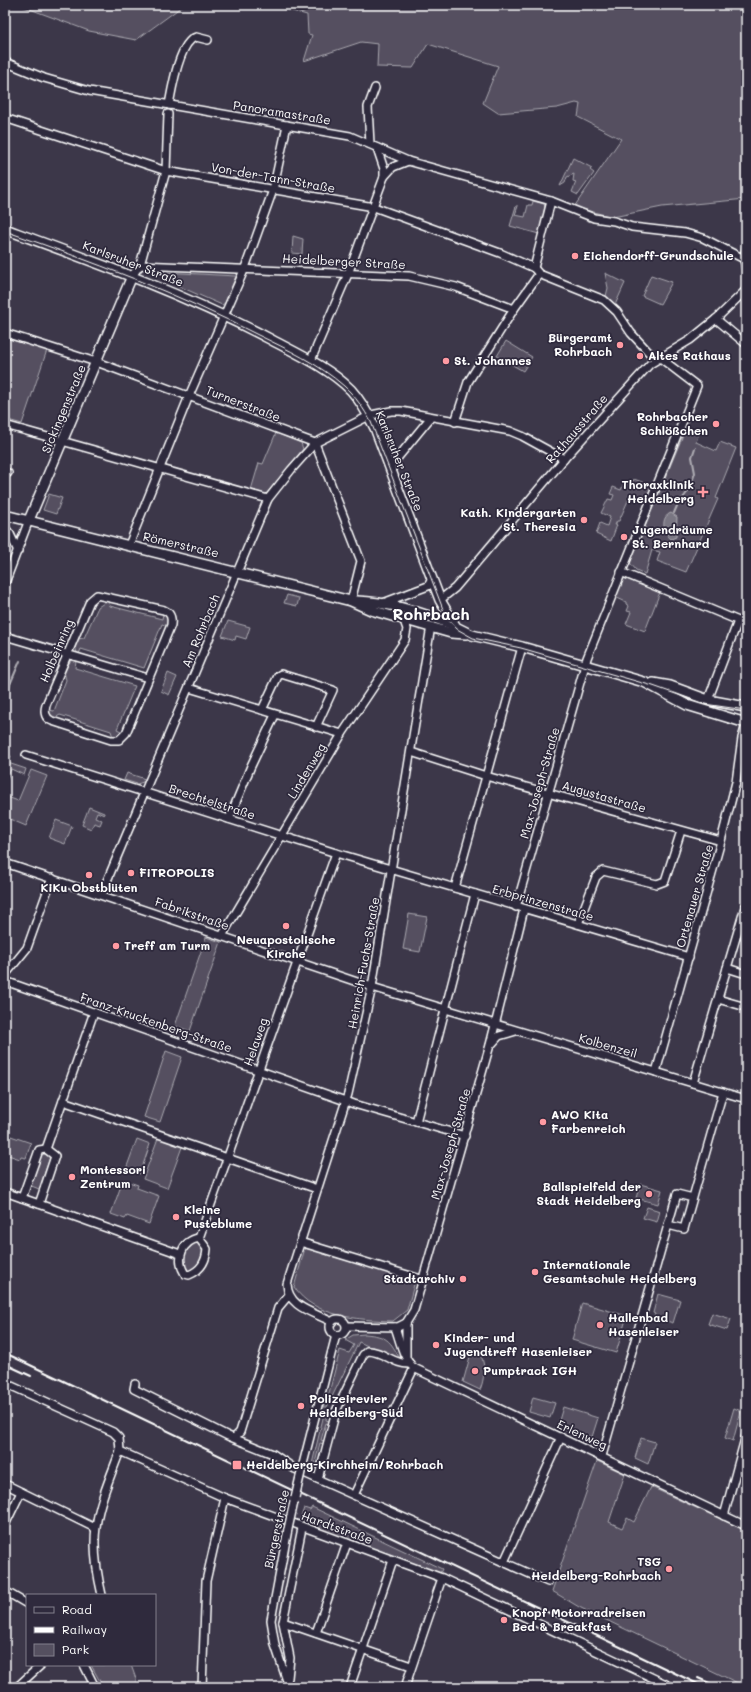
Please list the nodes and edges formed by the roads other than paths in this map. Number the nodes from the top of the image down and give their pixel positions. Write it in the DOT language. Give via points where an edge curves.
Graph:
graph roads {
  1 [pos="208,40"];
  2 [pos="5,62"];
  3 [pos="376,88"];
  4 [pos="169,105"];
  5 [pos="168,114"];
  6 [pos="5,118"];
  7 [pos="287,125"];
  8 [pos="370,144"];
  9 [pos="377,148"];
  10 [pos="408,162"];
  11 [pos="166,171"];
  12 [pos="384,177"];
  13 [pos="273,190"];
  14 [pos="551,201"];
  15 [pos="374,207"];
  16 [pos="5,229"];
  17 [pos="746,249"];
  18 [pos="744,259"];
  19 [pos="140,264"];
  20 [pos="245,268"];
  21 [pos="534,268"];
  22 [pos="746,270"];
  23 [pos="348,274"];
  24 [pos="540,274"];
  25 [pos="132,276"];
  26 [pos="746,290"];
  27 [pos="514,309"];
  28 [pos="225,316"];
  29 [pos="716,319"];
  30 [pos="5,332"];
  31 [pos="746,344"];
  32 [pos="657,358"];
  33 [pos="311,360"];
  34 [pos="97,362"];
  35 [pos="189,396"];
  36 [pos="369,416"];
  37 [pos="431,417"];
  38 [pos="455,422"];
  39 [pos="5,426"];
  40 [pos="63,442"];
  41 [pos="315,443"];
  42 [pos="564,459"];
  43 [pos="390,467"];
  44 [pos="160,469"];
  45 [pos="268,499"];
  46 [pos="5,515"];
  47 [pos="29,520"];
  48 [pos="5,528"];
  49 [pos="129,545"];
  50 [pos="18,551"];
  51 [pos="238,571"];
  52 [pos="621,572"];
  53 [pos="432,579"];
  54 [pos="5,583"];
  55 [pos="351,600"];
  56 [pos="440,600"];
  57 [pos="382,604"];
  58 [pos="403,618"];
  59 [pos="738,621"];
  60 [pos="746,624"];
  61 [pos="431,626"];
  62 [pos="456,627"];
  63 [pos="472,635"];
  64 [pos="5,636"];
  65 [pos="522,647"];
  66 [pos="68,654"];
  67 [pos="585,665"];
  68 [pos="148,678"];
  69 [pos="644,682"];
  70 [pos="189,688"];
  71 [pos="708,700"];
  72 [pos="746,707"];
  73 [pos="262,710"];
  74 [pos="275,715"];
  75 [pos="746,724"];
  76 [pos="316,727"];
  77 [pos="342,734"];
  78 [pos="411,752"];
  79 [pos="26,755"];
  80 [pos="486,776"];
  81 [pos="146,792"];
  82 [pos="548,793"];
  83 [pos="229,819"];
  84 [pos="681,831"];
  85 [pos="281,835"];
  86 [pos="721,841"];
  87 [pos="336,853"];
  88 [pos="5,863"];
  89 [pos="391,869"];
  90 [pos="52,878"];
  91 [pos="455,888"];
  92 [pos="475,894"];
  93 [pos="101,895"];
  94 [pos="516,906"];
  95 [pos="745,907"];
  96 [pos="524,909"];
  97 [pos="578,924"];
  98 [pos="222,936"];
  99 [pos="689,957"];
  100 [pos="296,961"];
  101 [pos="727,968"];
  102 [pos="746,974"];
  103 [pos="5,975"];
  104 [pos="5,981"];
  105 [pos="372,987"];
  106 [pos="718,999"];
  107 [pos="446,1008"];
  108 [pos="746,1008"];
  109 [pos="94,1012"];
  110 [pos="496,1024"];
  111 [pos="516,1031"];
  112 [pos="490,1045"];
  113 [pos="258,1070"];
  114 [pos="656,1072"];
  115 [pos="693,1083"];
  116 [pos="723,1092"];
  117 [pos="746,1099"];
  118 [pos="63,1101"];
  119 [pos="346,1101"];
  120 [pos="416,1122"];
  121 [pos="465,1136"];
  122 [pos="46,1149"];
  123 [pos="227,1158"];
  124 [pos="317,1189"];
  125 [pos="5,1192"];
  126 [pos="22,1198"];
  127 [pos="693,1198"];
  128 [pos="39,1204"];
  129 [pos="668,1225"];
  130 [pos="199,1238"];
  131 [pos="300,1242"];
  132 [pos="180,1254"];
  133 [pos="424,1280"];
  134 [pos="288,1296"];
  135 [pos="332,1322"];
  136 [pos="406,1323"];
  137 [pos="346,1326"];
  138 [pos="395,1328"];
  139 [pos="336,1335"];
  140 [pos="406,1356"];
  141 [pos="412,1366"];
  142 [pos="5,1383"];
  143 [pos="136,1384"];
  144 [pos="746,1436"];
  145 [pos="235,1438"];
  146 [pos="562,1438"];
  147 [pos="120,1451"];
  148 [pos="602,1456"];
  149 [pos="318,1479"];
  150 [pos="5,1484"];
  151 [pos="21,1492"];
  152 [pos="354,1495"];
  153 [pos="225,1498"];
  154 [pos="724,1516"];
  155 [pos="5,1525"];
  156 [pos="746,1526"];
  157 [pos="96,1528"];
  158 [pos="302,1528"];
  159 [pos="347,1543"];
  160 [pos="393,1560"];
  161 [pos="504,1562"];
  162 [pos="442,1578"];
  163 [pos="548,1582"];
  164 [pos="5,1591"];
  165 [pos="102,1594"];
  166 [pos="26,1603"];
  167 [pos="283,1622"];
  168 [pos="316,1633"];
  169 [pos="363,1650"];
  170 [pos="41,1666"];
  171 [pos="84,1666"];
  172 [pos="411,1666"];
  173 [pos="288,1684"];
  174 [pos="17,1687"];
  175 [pos="95,1687"];
  176 [pos="202,1687"];
  177 [pos="350,1687"];
  178 [pos="405,1687"];
  179 [pos="672,1687"];
  1 -- 4 [label="street" via="196,37 188,43 177,69"];
  2 -- 4 [label="street, Panoramastraße" via="44,78 89,91"];
  3 -- 8 [label="street" via="368,107"];
  4 -- 7 [label="street, Panoramastraße"];
  5 -- 11 [label="street"];
  6 -- 11 [label="street, Von-der-Tann-Straße"];
  7 -- 8 [label="street, Panoramastraße" via="350,136"];
  7 -- 13 [label="street"];
  8 -- 9 [label="street, Panoramastraße"];
  9 -- 10 [label="street, Panoramastraße"];
  9 -- 12 [label="street"];
  10 -- 12 [label="street" via="393,167"];
  10 -- 14 [label="street, Panoramastraße"];
  11 -- 13 [label="street, Von-der-Tann-Straße"];
  11 -- 19 [label="street"];
  12 -- 15 [label="street"];
  13 -- 15 [label="street, Von-der-Tann-Straße"];
  13 -- 20 [label="street"];
  14 -- 18 [label="street, Panoramastraße" via="594,218 703,238"];
  14 -- 21 [label="street"];
  15 -- 21 [label="street, Von-der-Tann-Straße"];
  15 -- 23 [label="street"];
  16 -- 25 [label="main road, Karlsruher Straße"];
  17 -- 18 [label="street"];
  18 -- 22 [label="street"];
  19 -- 20 [label="street, Heidelberger Straße"];
  19 -- 25 [label="street"];
  20 -- 23 [label="street, Heidelberger Straße"];
  20 -- 28 [label="street"];
  21 -- 24 [label="street"];
  23 -- 27 [label="street, Heidelberger Straße" via="409,276 424,279 456,286"];
  23 -- 33 [label="street"];
  24 -- 27 [label="street"];
  24 -- 32 [label="street" via="604,300 617,312 631,333"];
  25 -- 28 [label="main road, Karlsruher Straße"];
  25 -- 34 [label="main road, Sickingenstraße"];
  26 -- 29 [label="street, Rathausstraße"];
  27 -- 38 [label="street" via="468,382"];
  28 -- 33 [label="main road, Karlsruher Straße"];
  28 -- 35 [label="street"];
  29 -- 31 [label="street"];
  29 -- 32 [label="street, Rathausstraße" via="690,340"];
  30 -- 34 [label="street, Turnerstraße"];
  32 -- 42 [label="street, Rathausstraße"];
  32 -- 52 [label="street, Max-Joseph-Straße" via="697,386"];
  33 -- 36 [label="main road, Karlsruher Straße" via="350,389"];
  34 -- 35 [label="street, Turnerstraße"];
  34 -- 40 [label="main road, Sickingenstraße"];
  35 -- 41 [label="street, Turnerstraße"];
  35 -- 44 [label="street"];
  36 -- 37 [label="street, Am Rohrbach" via="391,411 414,412"];
  36 -- 41 [label="street, Am Rohrbach"];
  36 -- 43 [label="main road, Karlsruher Straße"];
  37 -- 38 [label="street, Am Rohrbach"];
  37 -- 43 [label="street"];
  38 -- 42 [label="street, Am Rohrbach" via="510,431"];
  39 -- 40 [label="street"];
  40 -- 44 [label="street"];
  40 -- 47 [label="main road, Sickingenstraße"];
  41 -- 45 [label="street, Am Rohrbach"];
  41 -- 55 [label="street" via="361,561"];
  42 -- 56 [label="street, Rathausstraße" via="455,588"];
  43 -- 53 [label="main road, Karlsruher Straße"];
  44 -- 45 [label="street"];
  44 -- 49 [label="street"];
  45 -- 51 [label="street, Am Rohrbach"];
  46 -- 47 [label="main road, Römerstraße"];
  47 -- 49 [label="main road, Römerstraße"];
  47 -- 50 [label="street, Sickingenstraße"];
  48 -- 50 [label="street"];
  49 -- 51 [label="main road, Römerstraße"];
  50 -- 54 [label="street, Sickingenstraße"];
  51 -- 55 [label="main road, Römerstraße"];
  51 -- 70 [label="street, Am Rohrbach"];
  52 -- 59 [label="street"];
  52 -- 67 [label="street, Max-Joseph-Straße"];
  53 -- 56 [label="main road, Karlsruher Straße"];
  53 -- 57 [label="street" via="428,586"];
  55 -- 57 [label="main road, Römerstraße"];
  55 -- 58 [label="main road, Römerstraße" via="371,610"];
  56 -- 62 [label="main road, Karlsruher Straße"];
  57 -- 62 [label="main road, Römerstraße" via="429,616"];
  58 -- 61 [label="main road, Römerstraße"];
  58 -- 77 [label="street, Lindenweg" via="407,629 405,640"];
  59 -- 60 [label="street"];
  59 -- 71 [label="street"];
  61 -- 63 [label="main road, Römerstraße" via="451,633"];
  61 -- 78 [label="street, Heinrich-Fuchs-Straße"];
  62 -- 63 [label="main road"];
  63 -- 65 [label="main road"];
  64 -- 66 [label="street"];
  65 -- 67 [label="main road"];
  65 -- 80 [label="street"];
  66 -- 68 [label="street"];
  66 -- 68 [label="street, Holbeinring" via="90,601 97,595 164,610 171,616 171,625"];
  66 -- 68 [label="street, Holbeinring" via="46,705 45,714 52,721 111,740 123,737"];
  67 -- 69 [label="main road"];
  67 -- 82 [label="street, Max-Joseph-Straße"];
  69 -- 71 [label="main road" via="670,686"];
  69 -- 75 [label="main road" via="687,705"];
  70 -- 73 [label="street"];
  70 -- 81 [label="street, Am Rohrbach"];
  71 -- 72 [label="main road"];
  73 -- 74 [label="street"];
  73 -- 76 [label="street" via="281,674 333,690"];
  74 -- 76 [label="street"];
  74 -- 83 [label="street"];
  75 -- 86 [label="street, Ortenauer Straße" via="736,782"];
  76 -- 77 [label="street"];
  77 -- 85 [label="street, Lindenweg"];
  78 -- 80 [label="street, Augustastraße"];
  78 -- 89 [label="street, Heinrich-Fuchs-Straße"];
  79 -- 81 [label="street, Brechtelstraße"];
  80 -- 82 [label="street, Augustastraße"];
  80 -- 91 [label="street"];
  81 -- 83 [label="street, Brechtelstraße"];
  81 -- 93 [label="street, Am Rohrbach"];
  82 -- 84 [label="street, Augustastraße"];
  82 -- 94 [label="street, Max-Joseph-Straße"];
  83 -- 85 [label="street, Brechtelstraße"];
  84 -- 86 [label="street, Augustastraße"];
  84 -- 97 [label="street" via="665,881 657,884 603,872 596,877"];
  85 -- 87 [label="street, Brechtelstraße"];
  85 -- 98 [label="street, Lindenweg"];
  86 -- 99 [label="street, Ortenauer Straße"];
  87 -- 89 [label="street, Brechtelstraße"];
  87 -- 100 [label="street, Helaweg"];
  88 -- 90 [label="street, Fabrikstraße"];
  89 -- 91 [label="street, Erbprinzenstraße"];
  89 -- 105 [label="street, Heinrich-Fuchs-Straße"];
  90 -- 93 [label="street, Fabrikstraße"];
  90 -- 103 [label="street" via="27,948"];
  91 -- 92 [label="street, Erbprinzenstraße"];
  92 -- 94 [label="street, Erbprinzenstraße"];
  92 -- 107 [label="street"];
  93 -- 98 [label="street, Fabrikstraße"];
  94 -- 96 [label="street, Erbprinzenstraße"];
  95 -- 101 [label="street"];
  96 -- 97 [label="street, Erbprinzenstraße"];
  96 -- 110 [label="street, Max-Joseph-Straße"];
  97 -- 99 [label="street, Erbprinzenstraße"];
  98 -- 100 [label="street, Fabrikstraße"];
  99 -- 114 [label="street, Ortenauer Straße"];
  100 -- 105 [label="street, Fabrikstraße"];
  100 -- 113 [label="street, Helaweg"];
  101 -- 102 [label="street"];
  101 -- 106 [label="street"];
  104 -- 109 [label="street, Franz-Kruckenberg-Straße"];
  105 -- 107 [label="street, Kolbenzeil"];
  105 -- 119 [label="street, Heinrich-Fuchs-Straße"];
  106 -- 108 [label="street"];
  106 -- 115 [label="street"];
  107 -- 110 [label="street, Kolbenzeil"];
  107 -- 120 [label="street"];
  109 -- 113 [label="street, Franz-Kruckenberg-Straße"];
  109 -- 118 [label="street"];
  110 -- 111 [label="street, Kolbenzeil"];
  110 -- 112 [label="street, Max-Joseph-Straße"];
  111 -- 112 [label="street" via="500,1036"];
  111 -- 114 [label="street, Kolbenzeil"];
  112 -- 121 [label="street, Max-Joseph-Straße"];
  113 -- 119 [label="street, Franz-Kruckenberg-Straße"];
  113 -- 123 [label="street, Helaweg"];
  114 -- 115 [label="street, Kolbenzeil"];
  115 -- 116 [label="street, Kolbenzeil"];
  116 -- 117 [label="street, Kolbenzeil"];
  116 -- 127 [label="street"];
  118 -- 122 [label="street"];
  118 -- 123 [label="street"];
  119 -- 120 [label="street, Franz-Kruckenberg-Straße"];
  119 -- 124 [label="street, Heinrich-Fuchs-Straße"];
  120 -- 121 [label="street, Franz-Kruckenberg-Straße"];
  121 -- 133 [label="street, Max-Joseph-Straße"];
  122 -- 126 [label="street" via="38,1150"];
  122 -- 128 [label="street" via="55,1156"];
  123 -- 124 [label="street"];
  123 -- 130 [label="street, Helaweg"];
  124 -- 131 [label="street, Heinrich-Fuchs-Straße"];
  125 -- 126 [label="street"];
  126 -- 128 [label="street"];
  127 -- 129 [label="street" via="684,1229"];
  127 -- 129 [label="street" via="677,1194"];
  128 -- 132 [label="street"];
  129 -- 148 [label="street"];
  130 -- 132 [label="street" via="187,1244"];
  130 -- 132 [label="street" via="207,1249 200,1270 190,1275 185,1274"];
  131 -- 133 [label="street"];
  131 -- 134 [label="street, Heinrich-Fuchs-Straße" via="288,1279"];
  133 -- 136 [label="street, Max-Joseph-Straße" via="414,1310"];
  134 -- 135 [label="street" via="295,1304"];
  134 -- 145 [label="street" via="278,1308 240,1432"];
  135 -- 137 [label="street" via="336,1319 342,1320"];
  135 -- 139 [label="street" via="330,1330"];
  136 -- 138 [label="street"];
  136 -- 140 [label="street"];
  137 -- 138 [label="street"];
  137 -- 139 [label="street" via="344,1334"];
  138 -- 140 [label="street"];
  139 -- 173 [label="street, Bürgerstraße, bridge" via="288,1529 271,1620 272,1635"];
  140 -- 141 [label="street"];
  141 -- 146 [label="street, Erlenweg"];
  141 -- 149 [label="street, Erlenweg" via="399,1364 373,1351 365,1352 336,1411"];
  141 -- 152 [label="street"];
  142 -- 147 [label="street" via="113,1432 119,1438"];
  143 -- 145 [label="street" via="134,1389"];
  144 -- 154 [label="street"];
  145 -- 149 [label="street" via="273,1454 295,1469"];
  146 -- 148 [label="street, Erlenweg"];
  146 -- 161 [label="street"];
  147 -- 153 [label="street, Hardtstraße"];
  147 -- 157 [label="street"];
  148 -- 154 [label="street, Erlenweg"];
  149 -- 152 [label="street"];
  150 -- 151 [label="street"];
  151 -- 155 [label="street"];
  151 -- 157 [label="street"];
  152 -- 161 [label="street"];
  153 -- 158 [label="street, Hardtstraße"];
  153 -- 176 [label="street" via="206,1580"];
  154 -- 156 [label="street, Erlenweg"];
  157 -- 165 [label="street"];
  158 -- 159 [label="street, Hardtstraße"];
  158 -- 167 [label="street, Bürgerstraße"];
  159 -- 160 [label="street, Hardtstraße"];
  159 -- 168 [label="street"];
  160 -- 162 [label="street, Hardtstraße"];
  160 -- 169 [label="street"];
  161 -- 163 [label="street"];
  162 -- 172 [label="street"];
  162 -- 179 [label="street, Hardtstraße"];
  164 -- 166 [label="street"];
  167 -- 168 [label="street"];
  167 -- 173 [label="street, Bürgerstraße" via="290,1658"];
  168 -- 169 [label="street"];
  169 -- 172 [label="street"];
  169 -- 177 [label="street"];
  170 -- 174 [label="street"];
  171 -- 175 [label="street"];
  172 -- 178 [label="street"];
}
